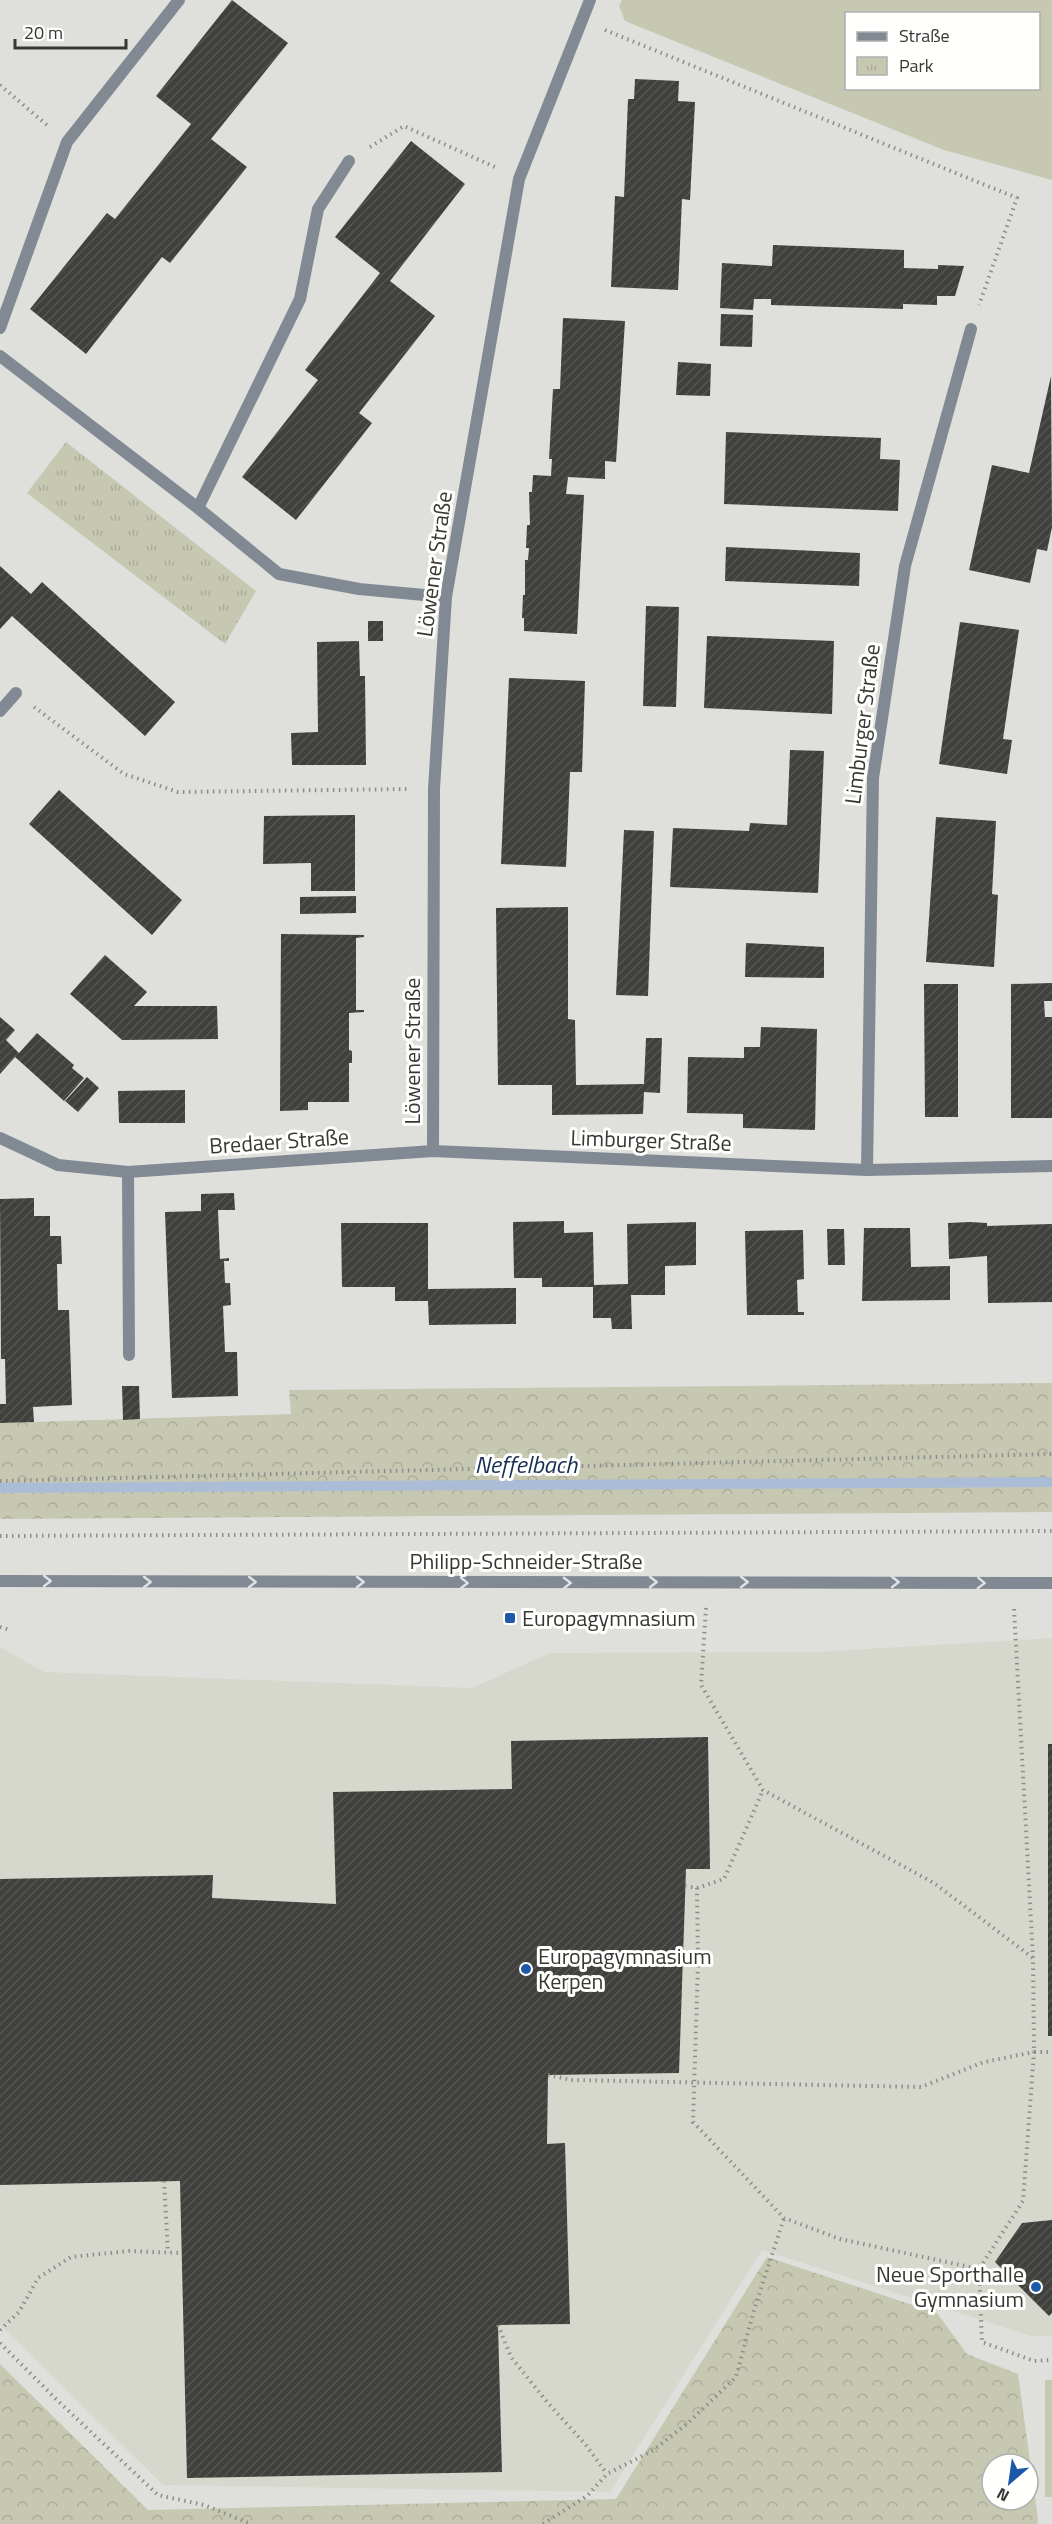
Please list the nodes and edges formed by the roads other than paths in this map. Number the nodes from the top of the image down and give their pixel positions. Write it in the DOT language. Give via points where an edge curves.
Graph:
graph roads {
  1 [pos="179,0"];
  2 [pos="590,0"];
  3 [pos="349,161"];
  4 [pos="0,327"];
  5 [pos="971,329"];
  6 [pos="0,356"];
  7 [pos="198,508"];
  8 [pos="446,597"];
  9 [pos="16,693"];
  10 [pos="0,711"];
  11 [pos="0,1138"];
  12 [pos="433,1151"];
  13 [pos="1052,1166"];
  14 [pos="867,1170"];
  15 [pos="128,1172"];
  16 [pos="129,1355"];
  17 [pos="0,1581"];
  18 [pos="1052,1583"];
  1 -- 4 [label="street" via="67,142"];
  2 -- 8 [label="street, Löwener Straße" via="519,179"];
  3 -- 7 [label="street" via="318,209 300,299"];
  5 -- 14 [label="street, Limburger Straße" via="905,566 873,778"];
  6 -- 7 [label="street"];
  7 -- 8 [label="street" via="279,574 359,589"];
  8 -- 12 [label="street, Löwener Straße" via="434,789"];
  9 -- 10 [label="street"];
  11 -- 15 [label="street, Bredaer Straße" via="58,1165"];
  12 -- 14 [label="street, Limburger Straße"];
  12 -- 15 [label="street, Bredaer Straße"];
  13 -- 14 [label="street, Limburger Straße"];
  15 -- 16 [label="street"];
  17 -- 18 [label="street, Philipp-Schneider-Straße, one-way"];
}
